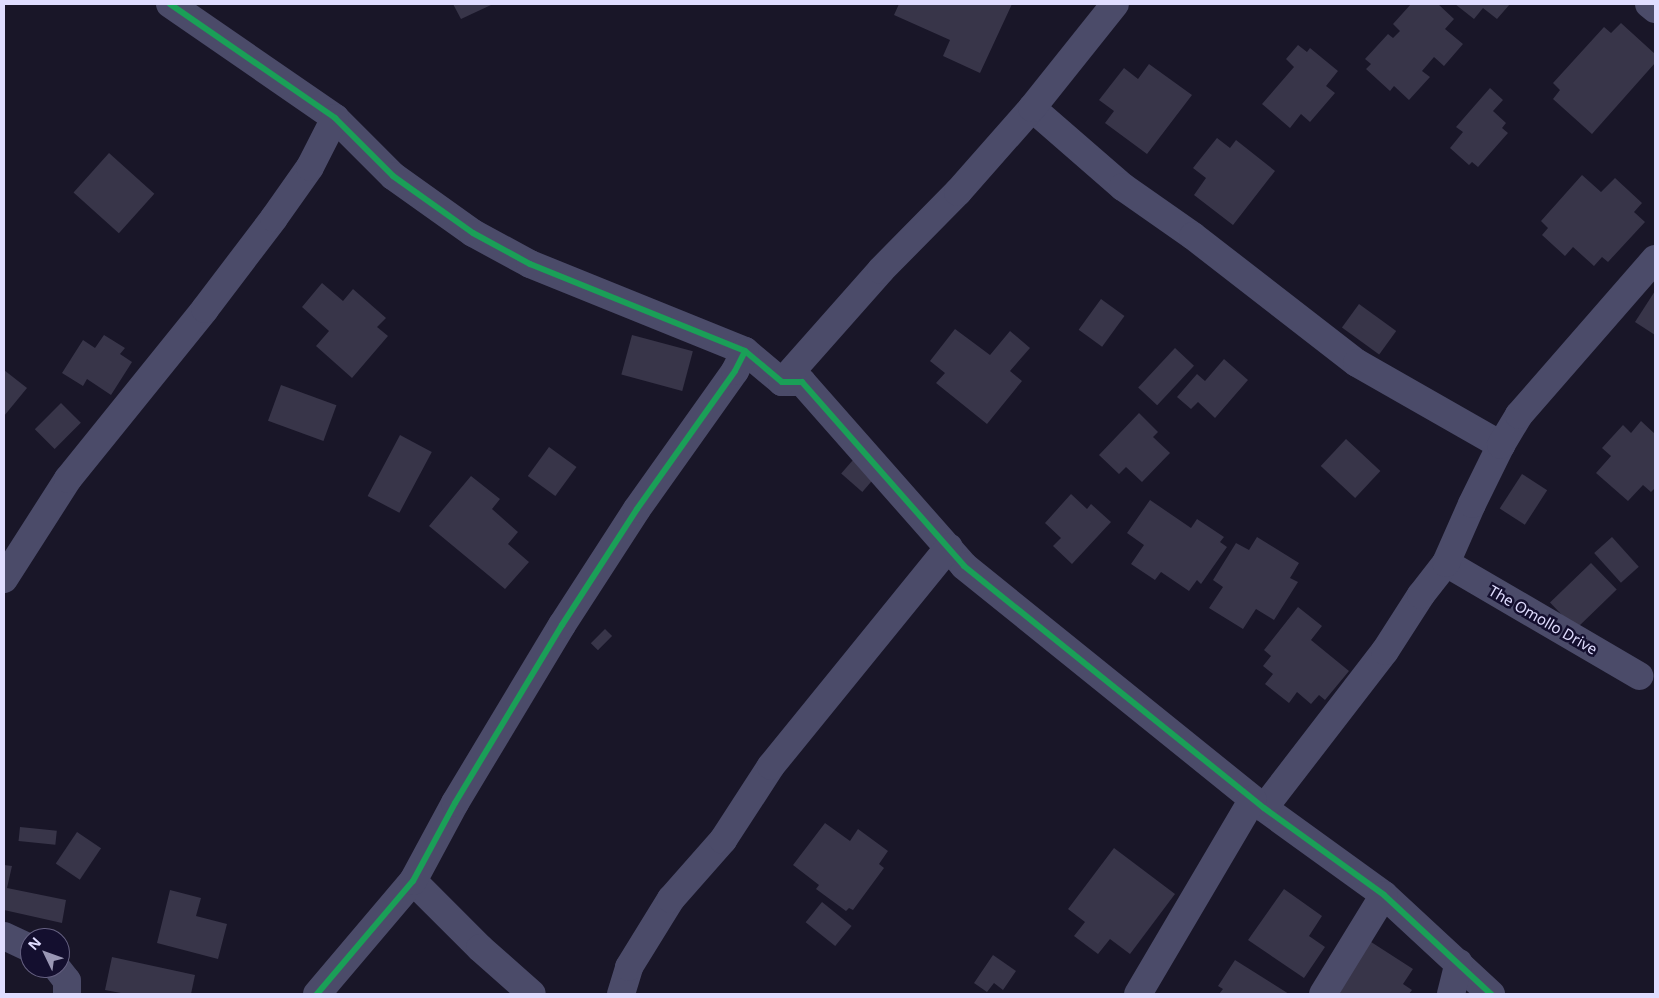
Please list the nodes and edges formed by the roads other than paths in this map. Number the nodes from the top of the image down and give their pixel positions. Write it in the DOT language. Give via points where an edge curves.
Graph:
graph roads {
  1 [pos="170,4"];
  2 [pos="1115,4"];
  3 [pos="1649,4"];
  4 [pos="1655,9"];
  5 [pos="1032,108"];
  6 [pos="335,118"];
  7 [pos="1655,259"];
  8 [pos="745,351"];
  9 [pos="782,382"];
  10 [pos="1501,445"];
  11 [pos="949,548"];
  12 [pos="1446,563"];
  13 [pos="4,579"];
  14 [pos="1639,676"];
  15 [pos="1259,803"];
  16 [pos="413,882"];
  17 [pos="1384,895"];
  18 [pos="4,936"];
  19 [pos="20,943"];
  20 [pos="1459,963"];
  21 [pos="65,978"];
  22 [pos="67,994"];
  23 [pos="318,994"];
  24 [pos="532,994"];
  25 [pos="621,994"];
  26 [pos="1138,994"];
  27 [pos="1323,994"];
  28 [pos="1451,994"];
  29 [pos="1491,994"];
  1 -- 6 [label="street"];
  2 -- 5 [label="street"];
  3 -- 4 [label="street"];
  5 -- 9 [label="street" via="958,192 874,277"];
  5 -- 10 [label="street" via="1123,187 1357,363"];
  6 -- 8 [label="street" via="393,176 473,233 530,264"];
  6 -- 13 [label="street" via="310,167 274,218 68,479"];
  7 -- 10 [label="street" via="1537,393"];
  8 -- 9 [label="street"];
  8 -- 16 [label="street" via="735,371 637,509 562,625 455,803"];
  9 -- 11 [label="street" via="802,382"];
  10 -- 12 [label="street"];
  11 -- 15 [label="street" via="964,566"];
  11 -- 25 [label="street" via="771,766 723,840 671,899 629,967"];
  12 -- 14 [label="street, The Omollo Drive"];
  12 -- 15 [label="street" via="1385,651"];
  15 -- 17 [label="street"];
  15 -- 26 [label="street"];
  16 -- 23 [label="street"];
  16 -- 24 [label="street"];
  17 -- 20 [label="street"];
  17 -- 27 [label="street"];
  18 -- 19 [label="street"];
  20 -- 28 [label="street"];
  20 -- 29 [label="street"];
  21 -- 22 [label="street"];
}
